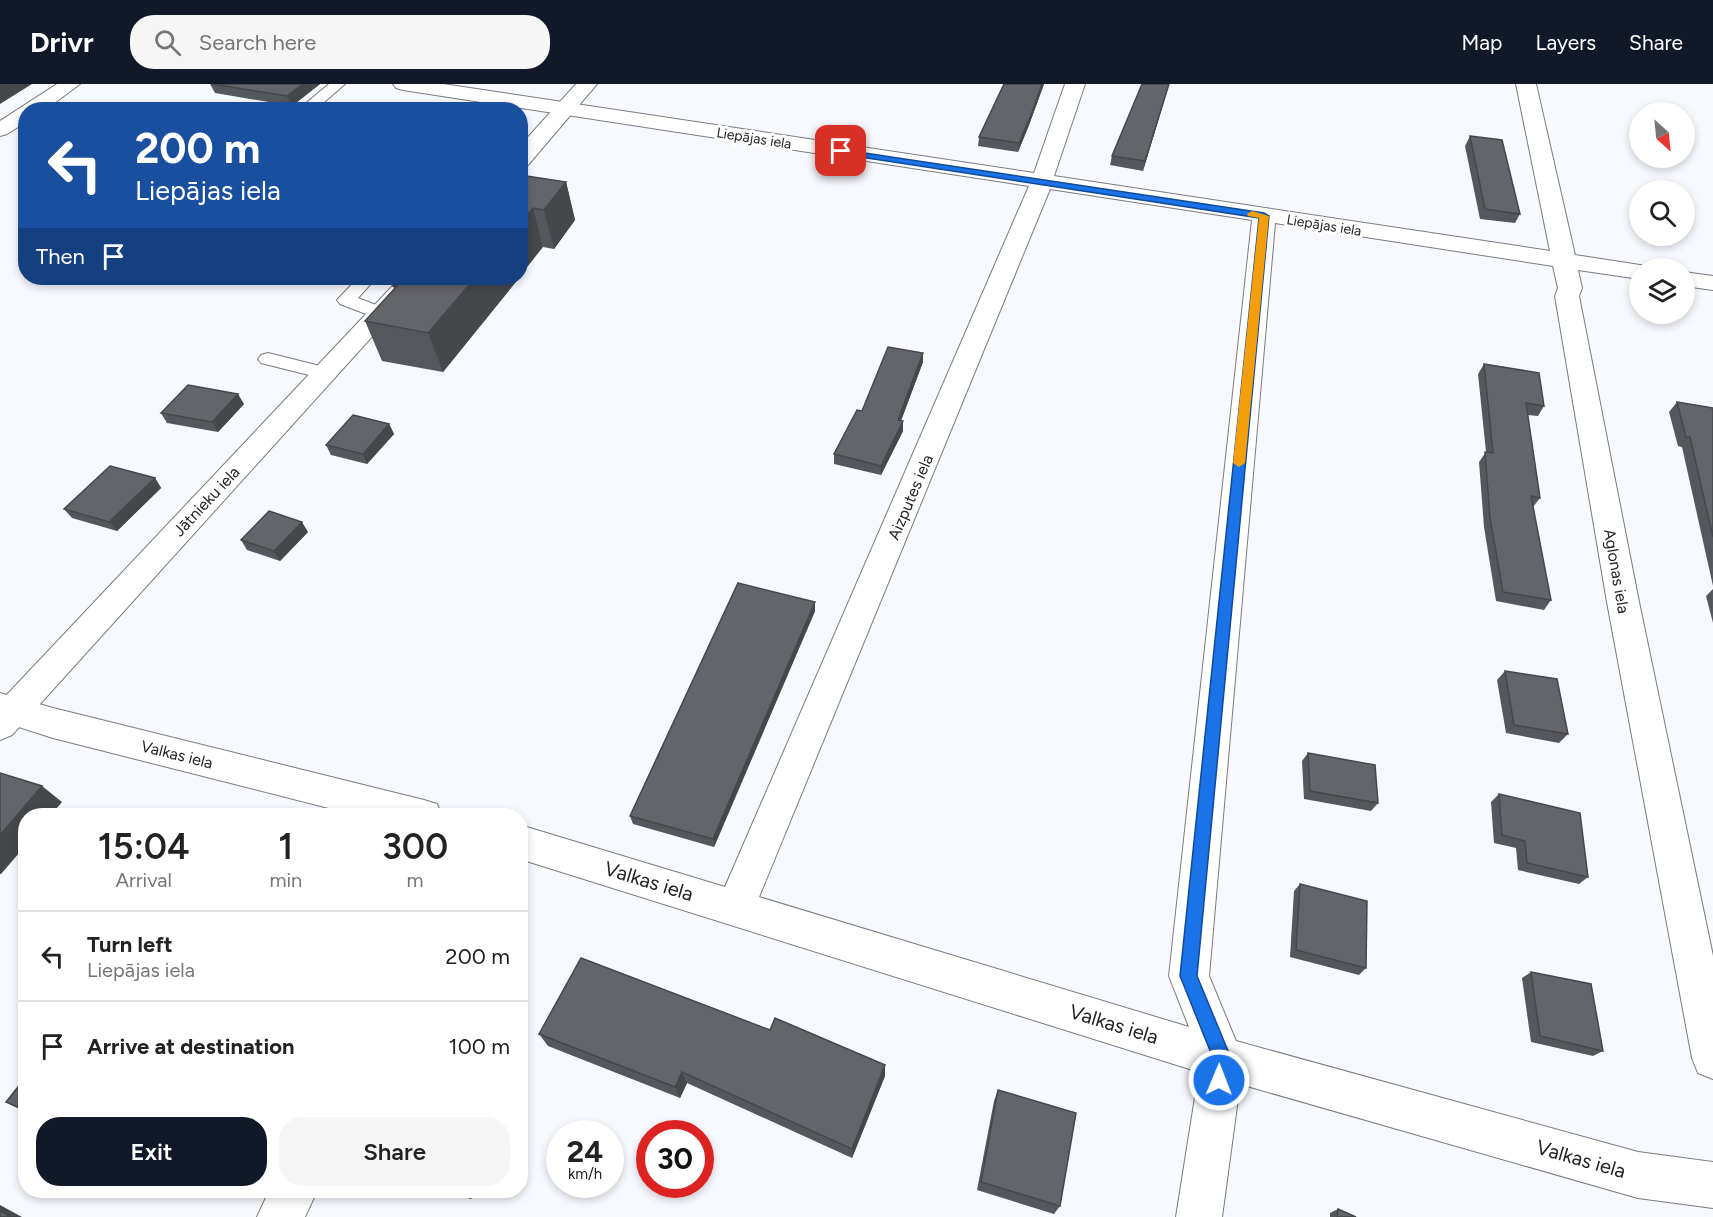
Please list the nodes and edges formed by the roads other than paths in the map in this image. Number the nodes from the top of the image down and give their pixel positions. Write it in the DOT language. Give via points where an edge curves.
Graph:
graph roads {
  1 [pos="70,84"];
  2 [pos="338,84"];
  3 [pos="403,84"];
  4 [pos="587,84"];
  5 [pos="1075,84"];
  6 [pos="1526,84"];
  7 [pos="43,102"];
  8 [pos="316,102"];
  9 [pos="515,102"];
  10 [pos="528,104"];
  11 [pos="565,110"];
  12 [pos="18,118"];
  13 [pos="0,130"];
  14 [pos="528,151"];
  15 [pos="1043,183"];
  16 [pos="1264,216"];
  17 [pos="1564,261"];
  18 [pos="1629,270"];
  19 [pos="1695,281"];
  20 [pos="1713,283"];
  21 [pos="360,285"];
  22 [pos="406,285"];
  23 [pos="380,313"];
  24 [pos="268,359"];
  25 [pos="325,373"];
  26 [pos="4,714"];
  27 [pos="392,808"];
  28 [pos="528,844"];
  29 [pos="735,908"];
  30 [pos="1222,1058"];
  31 [pos="1713,1058"];
  32 [pos="1713,1185"];
  33 [pos="290,1198"];
  34 [pos="280,1217"];
  35 [pos="1199,1217"];
  1 -- 7 [label="street"];
  2 -- 8 [label="lane"];
  3 -- 9 [label="street, Liepājas iela"];
  4 -- 11 [label="street"];
  5 -- 15 [label="street, Aizputes iela"];
  6 -- 17 [label="street, Aglonas iela"];
  10 -- 11 [label="street, Liepājas iela"];
  11 -- 14 [label="street"];
  11 -- 15 [label="street, Liepājas iela"];
  12 -- 13 [label="street"];
  15 -- 16 [label="street, Liepājas iela"];
  15 -- 29 [label="street, Aizputes iela"];
  16 -- 17 [label="street, Liepājas iela"];
  16 -- 30 [label="street" via="1189,976"];
  17 -- 18 [label="street, Liepājas iela"];
  17 -- 31 [label="street, Aglonas iela" via="1570,288 1567,296 1623,602"];
  19 -- 20 [label="street"];
  21 -- 23 [label="lane" via="346,300"];
  22 -- 23 [label="street, Jātnieku iela"];
  23 -- 25 [label="street, Jātnieku iela"];
  24 -- 25 [label="lane"];
  25 -- 26 [label="street, Jātnieku iela"];
  26 -- 27 [label="street, Valkas iela"];
  28 -- 29 [label="street, Valkas iela"];
  29 -- 30 [label="street, Valkas iela"];
  30 -- 32 [label="street, Valkas iela" via="1638,1175"];
  30 -- 35 [label="street"];
  33 -- 34 [label="street"];
}
